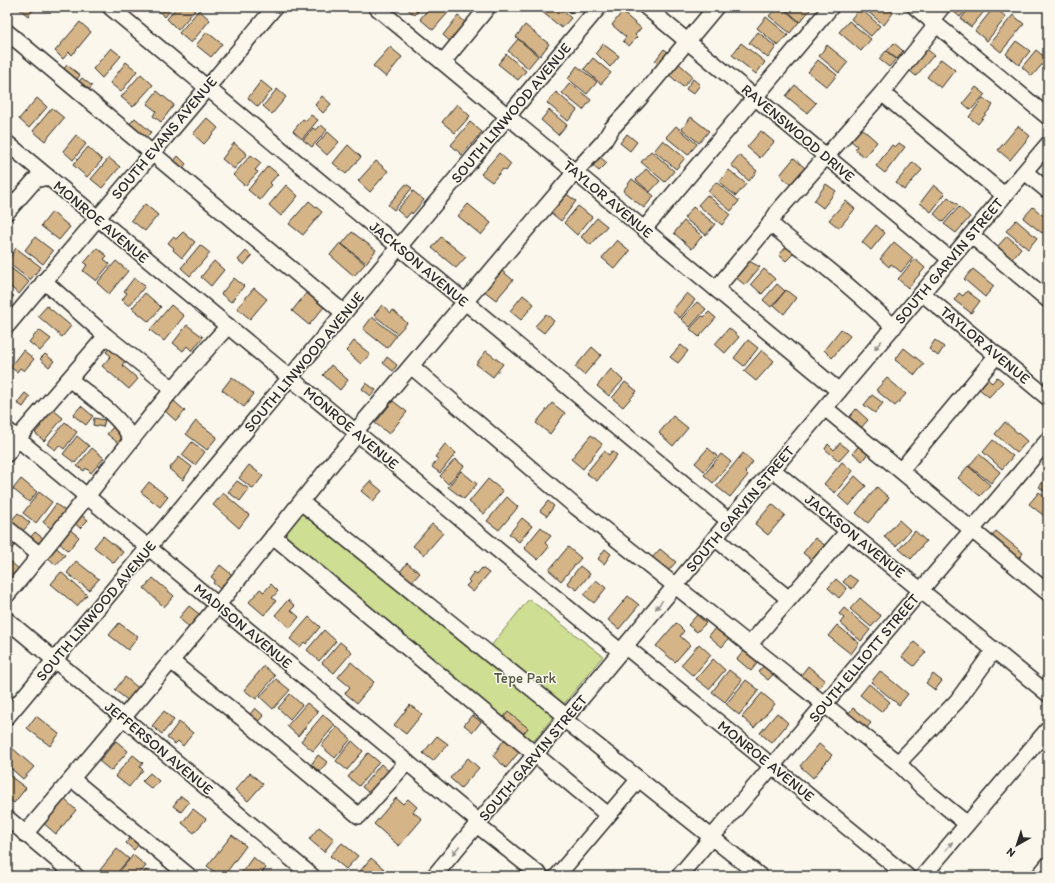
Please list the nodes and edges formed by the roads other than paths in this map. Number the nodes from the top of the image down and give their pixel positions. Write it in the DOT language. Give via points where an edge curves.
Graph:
graph roads {
  1 [pos="110,7"];
  2 [pos="275,7"];
  3 [pos="376,7"];
  4 [pos="488,7"];
  5 [pos="599,7"];
  6 [pos="646,7"];
  7 [pos="716,7"];
  8 [pos="831,7"];
  9 [pos="914,7"];
  10 [pos="942,7"];
  11 [pos="934,23"];
  12 [pos="7,32"];
  13 [pos="687,42"];
  14 [pos="443,62"];
  15 [pos="207,87"];
  16 [pos="882,93"];
  17 [pos="755,97"];
  18 [pos="508,116"];
  19 [pos="1048,117"];
  20 [pos="7,143"];
  21 [pos="1048,144"];
  22 [pos="151,154"];
  23 [pos="826,156"];
  24 [pos="575,172"];
  25 [pos="1025,172"];
  26 [pos="48,177"];
  27 [pos="1048,191"];
  28 [pos="1004,195"];
  29 [pos="7,212"];
  30 [pos="96,218"];
  31 [pos="770,224"];
  32 [pos="644,229"];
  33 [pos="971,235"];
  34 [pos="399,247"];
  35 [pos="950,259"];
  36 [pos="44,281"];
  37 [pos="716,289"];
  38 [pos="922,293"];
  39 [pos="1048,300"];
  40 [pos="465,302"];
  41 [pos="344,314"];
  42 [pos="7,326"];
  43 [pos="228,326"];
  44 [pos="894,327"];
  45 [pos="106,336"];
  46 [pos="997,355"];
  47 [pos="411,366"];
  48 [pos="291,378"];
  49 [pos="69,380"];
  50 [pos="173,389"];
  51 [pos="839,391"];
  52 [pos="1048,398"];
  53 [pos="825,408"];
  54 [pos="356,433"];
  55 [pos="12,435"];
  56 [pos="132,440"];
  57 [pos="1048,440"];
  58 [pos="7,454"];
  59 [pos="773,470"];
  60 [pos="901,470"];
  61 [pos="86,496"];
  62 [pos="301,502"];
  63 [pos="729,521"];
  64 [pos="7,528"];
  65 [pos="971,530"];
  66 [pos="848,531"];
  67 [pos="273,536"];
  68 [pos="715,538"];
  69 [pos="149,548"];
  70 [pos="43,552"];
  71 [pos="676,585"];
  72 [pos="1046,588"];
  73 [pos="921,590"];
  74 [pos="7,595"];
  75 [pos="789,599"];
  76 [pos="217,605"];
  77 [pos="7,620"];
  78 [pos="750,644"];
  79 [pos="624,649"];
  80 [pos="994,650"];
  81 [pos="54,660"];
  82 [pos="171,661"];
  83 [pos="1048,694"];
  84 [pos="824,704"];
  85 [pos="7,717"];
  86 [pos="124,718"];
  87 [pos="566,719"];
  88 [pos="1048,729"];
  89 [pos="536,755"];
  90 [pos="407,762"];
  91 [pos="898,763"];
  92 [pos="772,766"];
  93 [pos="72,779"];
  94 [pos="639,779"];
  95 [pos="608,815"];
  96 [pos="7,818"];
  97 [pos="478,823"];
  98 [pos="967,824"];
  99 [pos="25,834"];
  100 [pos="712,838"];
  101 [pos="1048,865"];
  102 [pos="76,876"];
  103 [pos="190,876"];
  104 [pos="312,876"];
  105 [pos="434,876"];
  106 [pos="541,876"];
  107 [pos="557,876"];
  108 [pos="679,876"];
  109 [pos="760,876"];
  110 [pos="907,876"];
  111 [pos="923,876"];
  112 [pos="1039,876"];
  1 -- 15 [label="street, JACKSON AVENUE"];
  2 -- 15 [label="street, SOUTH EVANS AVENUE"];
  3 -- 14 [label="street, TAYLOR AVENUE"];
  4 -- 14 [label="street"];
  5 -- 18 [label="street, SOUTH LINWOOD AVENUE"];
  6 -- 13 [label="street, RAVENSWOOD DRIVE"];
  7 -- 13 [label="street"];
  8 -- 17 [label="street"];
  9 -- 11 [label="street"];
  10 -- 11 [label="street"];
  11 -- 16 [label="street"];
  11 -- 19 [label="street"];
  12 -- 22 [label="street"];
  13 -- 17 [label="street, RAVENSWOOD DRIVE"];
  13 -- 24 [label="street"];
  14 -- 18 [label="street, TAYLOR AVENUE"];
  15 -- 22 [label="street, SOUTH EVANS AVENUE"];
  15 -- 34 [label="street, JACKSON AVENUE"];
  16 -- 23 [label="street"];
  16 -- 28 [label="street"];
  17 -- 23 [label="street, RAVENSWOOD DRIVE"];
  17 -- 32 [label="street"];
  18 -- 24 [label="street, TAYLOR AVENUE"];
  18 -- 34 [label="street, SOUTH LINWOOD AVENUE"];
  20 -- 26 [label="street, MONROE AVENUE"];
  21 -- 25 [label="street, SOUTH GARVIN STREET"];
  22 -- 30 [label="street, SOUTH EVANS AVENUE"];
  22 -- 41 [label="street"];
  23 -- 31 [label="street"];
  23 -- 35 [label="street, RAVENSWOOD DRIVE"];
  24 -- 32 [label="street, TAYLOR AVENUE"];
  24 -- 40 [label="street"];
  25 -- 27 [label="street"];
  25 -- 28 [label="street, SOUTH GARVIN STREET"];
  26 -- 29 [label="street" via="35,180"];
  26 -- 30 [label="street, MONROE AVENUE"];
  28 -- 33 [label="street, SOUTH GARVIN STREET"];
  30 -- 36 [label="street, SOUTH EVANS AVENUE"];
  30 -- 43 [label="street, MONROE AVENUE"];
  31 -- 37 [label="street"];
  31 -- 44 [label="street"];
  32 -- 37 [label="street, TAYLOR AVENUE"];
  33 -- 35 [label="street, SOUTH GARVIN STREET"];
  33 -- 39 [label="street"];
  34 -- 40 [label="street, JACKSON AVENUE"];
  34 -- 41 [label="street, SOUTH LINWOOD AVENUE"];
  35 -- 38 [label="street, SOUTH GARVIN STREET"];
  36 -- 42 [label="street, SOUTH EVANS AVENUE"];
  36 -- 45 [label="street"];
  37 -- 51 [label="street, TAYLOR AVENUE"];
  38 -- 44 [label="street, SOUTH GARVIN STREET"];
  38 -- 46 [label="street, TAYLOR AVENUE"];
  40 -- 47 [label="street"];
  40 -- 63 [label="street, JACKSON AVENUE"];
  41 -- 48 [label="street, SOUTH LINWOOD AVENUE"];
  43 -- 48 [label="street, MONROE AVENUE"];
  43 -- 50 [label="street"];
  44 -- 51 [label="street, SOUTH GARVIN STREET, one-way"];
  45 -- 49 [label="street"];
  45 -- 50 [label="street"];
  46 -- 52 [label="street, TAYLOR AVENUE"];
  46 -- 60 [label="street"];
  47 -- 54 [label="street"];
  47 -- 71 [label="street" via="576,506"];
  48 -- 54 [label="street, MONROE AVENUE"];
  48 -- 69 [label="street, SOUTH LINWOOD AVENUE"];
  49 -- 55 [label="street"];
  49 -- 56 [label="street" via="90,394 110,413 125,428"];
  50 -- 56 [label="street"];
  51 -- 53 [label="street, SOUTH GARVIN STREET"];
  53 -- 59 [label="street, SOUTH GARVIN STREET"];
  53 -- 60 [label="street"];
  54 -- 62 [label="street"];
  54 -- 79 [label="street, MONROE AVENUE"];
  55 -- 58 [label="street"];
  55 -- 61 [label="street, MADISON AVENUE"];
  56 -- 61 [label="street"];
  57 -- 65 [label="street, SOUTH ELLIOTT STREET"];
  59 -- 63 [label="street, SOUTH GARVIN STREET"];
  59 -- 66 [label="street, JACKSON AVENUE"];
  60 -- 65 [label="street"];
  61 -- 69 [label="street, MADISON AVENUE"];
  61 -- 70 [label="street"];
  62 -- 67 [label="street"];
  62 -- 87 [label="street"];
  63 -- 68 [label="street, SOUTH GARVIN STREET"];
  64 -- 70 [label="street" via="36,552"];
  65 -- 72 [label="street"];
  65 -- 73 [label="street, SOUTH ELLIOTT STREET"];
  66 -- 73 [label="street, JACKSON AVENUE"];
  66 -- 75 [label="street"];
  67 -- 76 [label="street"];
  67 -- 89 [label="street"];
  68 -- 71 [label="street, SOUTH GARVIN STREET"];
  68 -- 75 [label="street"];
  69 -- 76 [label="street, MADISON AVENUE"];
  69 -- 81 [label="street, SOUTH LINWOOD AVENUE"];
  70 -- 74 [label="street"];
  71 -- 78 [label="street"];
  71 -- 79 [label="street, SOUTH GARVIN STREET, one-way"];
  73 -- 80 [label="street, JACKSON AVENUE"];
  73 -- 84 [label="street, SOUTH ELLIOTT STREET"];
  75 -- 78 [label="street"];
  76 -- 82 [label="street"];
  76 -- 90 [label="street, MADISON AVENUE"];
  77 -- 81 [label="street, JEFFERSON AVENUE"];
  78 -- 84 [label="street"];
  79 -- 87 [label="street, SOUTH GARVIN STREET"];
  79 -- 92 [label="street, MONROE AVENUE"];
  80 -- 83 [label="street, JACKSON AVENUE"];
  80 -- 91 [label="street" via="957,701"];
  81 -- 85 [label="street, SOUTH LINWOOD AVENUE"];
  81 -- 86 [label="street, JEFFERSON AVENUE"];
  82 -- 86 [label="street"];
  82 -- 90 [label="street" via="359,816"];
  84 -- 91 [label="street"];
  84 -- 92 [label="street, SOUTH ELLIOTT STREET"];
  86 -- 93 [label="street"];
  86 -- 104 [label="street, JEFFERSON AVENUE"];
  87 -- 89 [label="street, SOUTH GARVIN STREET"];
  87 -- 94 [label="street"];
  88 -- 98 [label="street"];
  89 -- 95 [label="street"];
  89 -- 97 [label="street, SOUTH GARVIN STREET"];
  90 -- 97 [label="street, MADISON AVENUE"];
  91 -- 98 [label="street" via="923,788"];
  92 -- 100 [label="street, SOUTH ELLIOTT STREET"];
  92 -- 110 [label="street, MONROE AVENUE"];
  93 -- 99 [label="street"];
  93 -- 103 [label="street"];
  94 -- 95 [label="street"];
  94 -- 100 [label="street"];
  95 -- 107 [label="street"];
  96 -- 99 [label="street"];
  97 -- 105 [label="street, SOUTH GARVIN STREET, one-way"];
  97 -- 106 [label="street, MADISON AVENUE"];
  111 -- 98 [label="street, one-way"];
  99 -- 102 [label="street"];
  100 -- 108 [label="street, SOUTH ELLIOTT STREET"];
  100 -- 109 [label="street"];
  101 -- 112 [label="street"];
}
